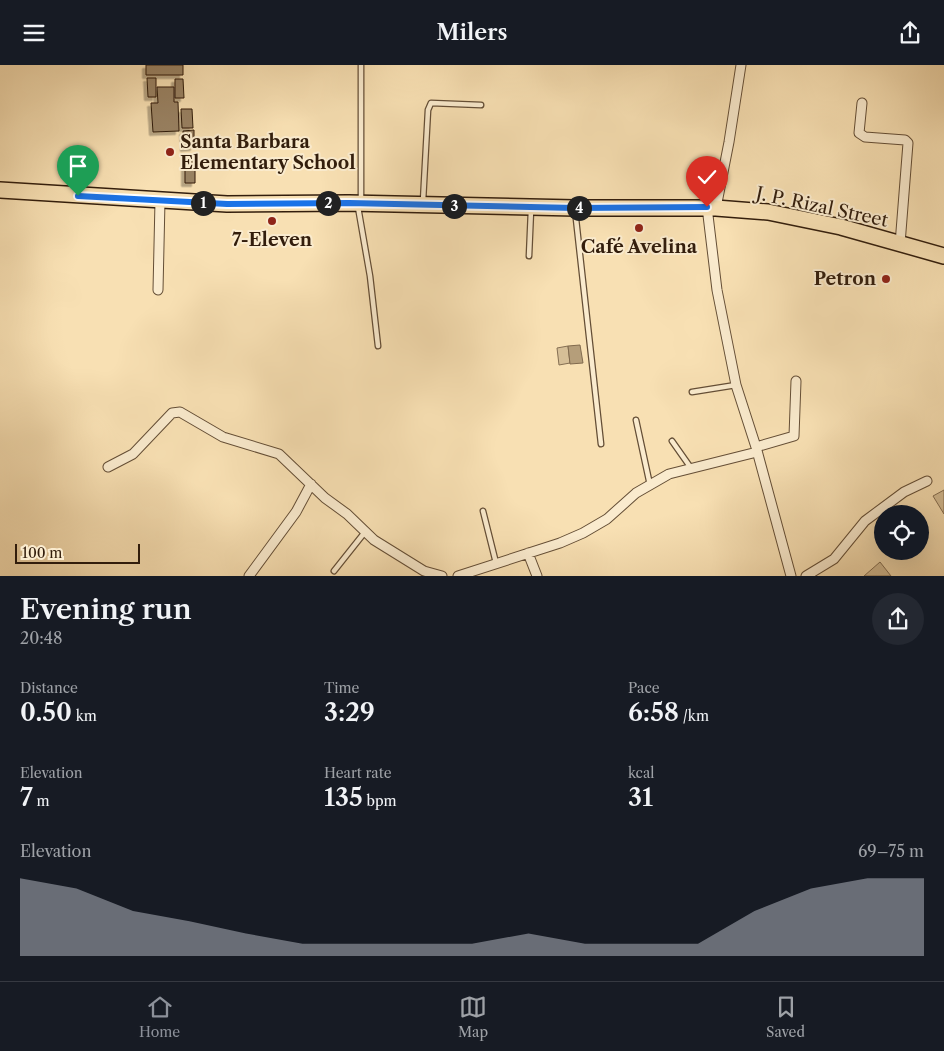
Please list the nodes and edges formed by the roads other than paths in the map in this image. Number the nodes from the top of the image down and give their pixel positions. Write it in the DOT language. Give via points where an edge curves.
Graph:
graph roads {
  1 [pos="362,65"];
  2 [pos="741,65"];
  3 [pos="862,103"];
  4 [pos="481,105"];
  5 [pos="0,190"];
  6 [pos="160,201"];
  7 [pos="359,203"];
  8 [pos="423,205"];
  9 [pos="531,207"];
  10 [pos="575,208"];
  11 [pos="712,208"];
  12 [pos="900,243"];
  13 [pos="529,256"];
  14 [pos="944,256"];
  15 [pos="158,290"];
  16 [pos="378,346"];
  17 [pos="796,381"];
  18 [pos="736,385"];
  19 [pos="692,392"];
  20 [pos="636,420"];
  21 [pos="672,441"];
  22 [pos="601,444"];
  23 [pos="757,449"];
  24 [pos="108,467"];
  25 [pos="691,468"];
  26 [pos="927,481"];
  27 [pos="311,484"];
  28 [pos="650,485"];
  29 [pos="483,511"];
  30 [pos="365,532"];
  31 [pos="528,553"];
  32 [pos="496,563"];
  33 [pos="334,571"];
  34 [pos="254,574"];
  35 [pos="442,576"];
  36 [pos="458,576"];
  37 [pos="537,576"];
  38 [pos="791,576"];
  39 [pos="806,576"];
  1 -- 7 [label="lane"];
  2 -- 11 [label="street" via="730,143"];
  3 -- 12 [label="street" via="860,133 865,137 905,140 908,143"];
  4 -- 8 [label="lane" via="431,103"];
  5 -- 6 [label="main road, J. P. Rizal Street"];
  6 -- 7 [label="main road, J. P. Rizal Street"];
  6 -- 15 [label="street"];
  7 -- 8 [label="main road, J. P. Rizal Street"];
  7 -- 16 [label="lane"];
  8 -- 9 [label="main road, J. P. Rizal Street"];
  9 -- 10 [label="main road, J. P. Rizal Street"];
  9 -- 13 [label="lane"];
  10 -- 11 [label="main road, J. P. Rizal Street"];
  10 -- 22 [label="lane"];
  11 -- 12 [label="main road, J. P. Rizal Street" via="768,212"];
  11 -- 18 [label="street" via="717,290"];
  12 -- 14 [label="main road, J. P. Rizal Street"];
  17 -- 23 [label="street" via="794,436"];
  18 -- 19 [label="lane"];
  18 -- 23 [label="street"];
  20 -- 28 [label="lane"];
  21 -- 25 [label="lane"];
  23 -- 25 [label="street"];
  23 -- 38 [label="street"];
  24 -- 27 [label="street" via="133,454 172,413 180,412 223,437 279,454"];
  25 -- 28 [label="street" via="669,474"];
  26 -- 39 [label="street" via="904,492 865,521 834,559"];
  27 -- 30 [label="street"];
  27 -- 34 [label="street"];
  28 -- 31 [label="street" via="607,519 583,533"];
  29 -- 32 [label="lane"];
  30 -- 33 [label="lane"];
  30 -- 35 [label="street" via="402,559"];
  31 -- 32 [label="street"];
  31 -- 37 [label="street"];
  32 -- 36 [label="street"];
}
